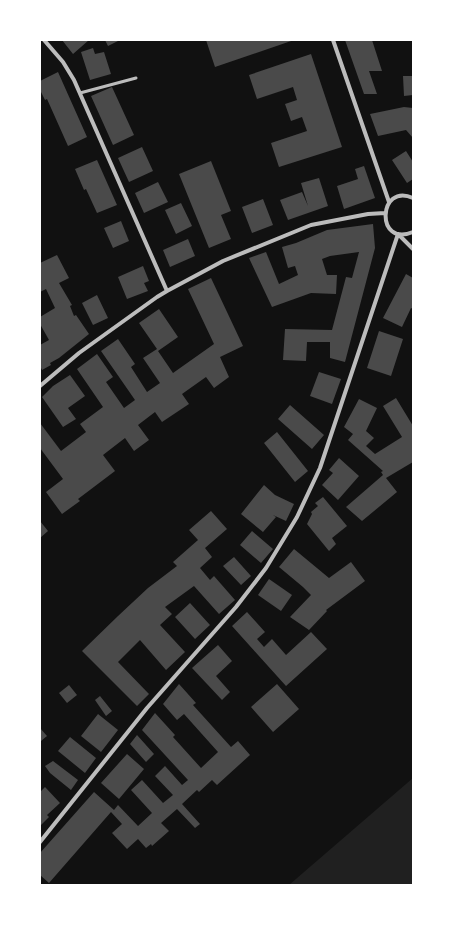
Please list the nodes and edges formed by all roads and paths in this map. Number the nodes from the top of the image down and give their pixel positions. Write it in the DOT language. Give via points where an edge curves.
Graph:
graph roads {
  1 [pos="44,40"];
  2 [pos="333,40"];
  3 [pos="136,78"];
  4 [pos="80,93"];
  5 [pos="413,198"];
  6 [pos="389,202"];
  7 [pos="385,213"];
  8 [pos="413,232"];
  9 [pos="398,234"];
  10 [pos="413,249"];
  11 [pos="167,291"];
  12 [pos="40,386"];
  13 [pos="40,842"];
  1 -- 4 [label="street" via="63,62"];
  2 -- 6 [label="street"];
  3 -- 4 [label="lane"];
  4 -- 11 [label="street"];
  5 -- 6 [label="street" via="404,196"];
  6 -- 7 [label="street"];
  7 -- 9 [label="street" via="388,226"];
  7 -- 11 [label="street" via="311,225 223,261"];
  8 -- 9 [label="street"];
  9 -- 10 [label="street"];
  9 -- 13 [label="street" via="320,468 297,516 266,568 236,607 147,708"];
  11 -- 12 [label="street" via="79,353"];
}
